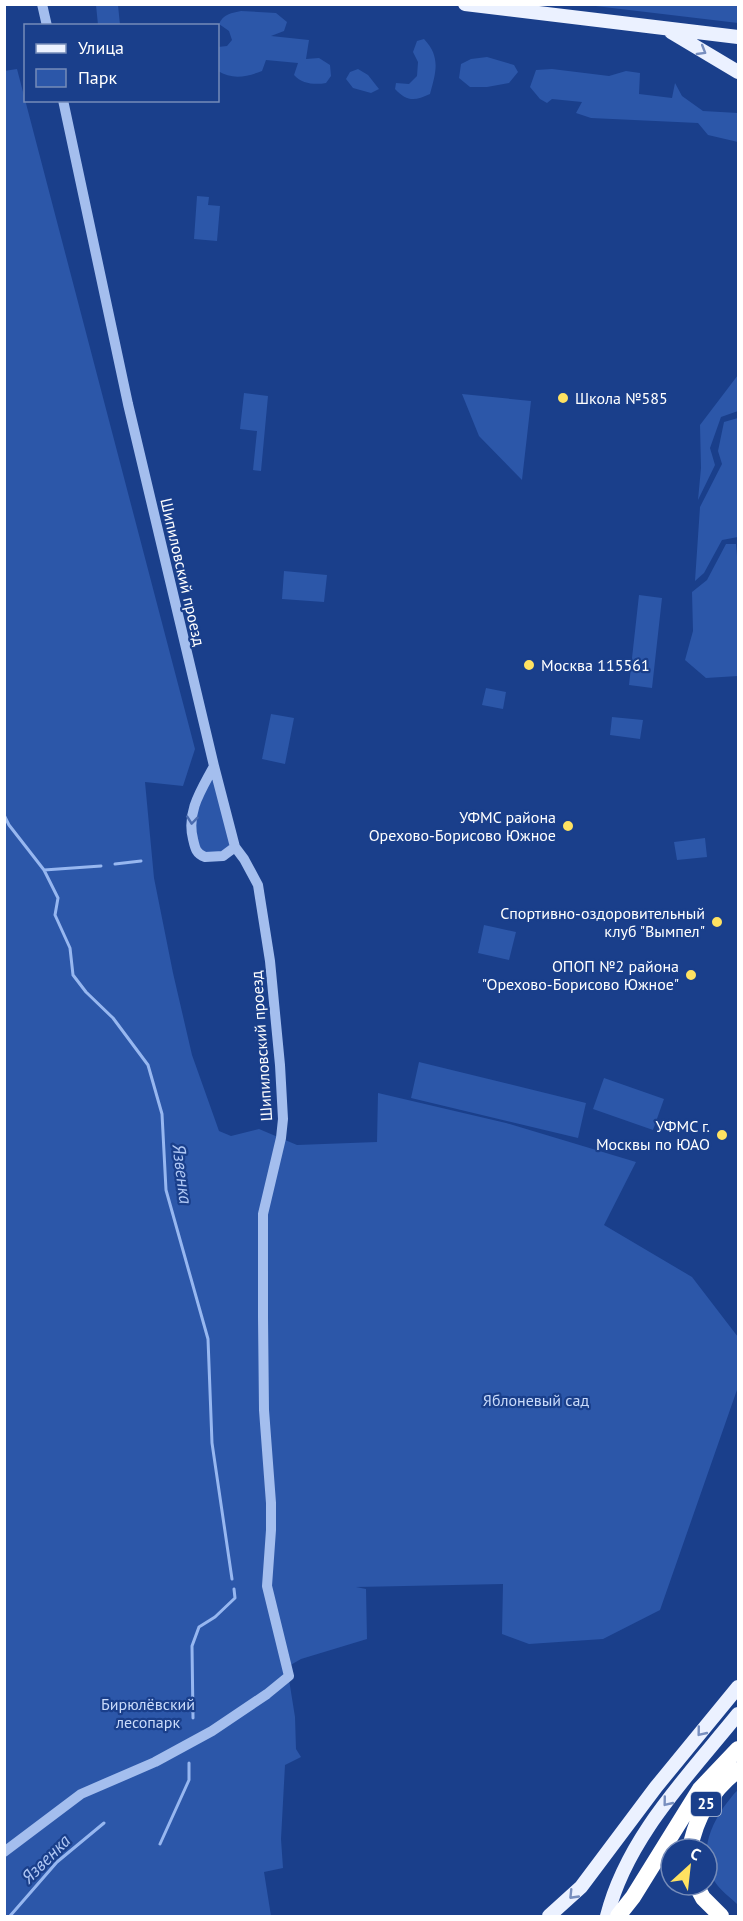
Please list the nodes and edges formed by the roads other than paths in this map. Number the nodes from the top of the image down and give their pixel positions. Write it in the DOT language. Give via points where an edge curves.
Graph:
graph roads {
  1 [pos="42,4"];
  2 [pos="465,4"];
  3 [pos="47,24"];
  4 [pos="666,29"];
  5 [pos="738,38"];
  6 [pos="738,72"];
  7 [pos="63,102"];
  8 [pos="214,766"];
  9 [pos="235,847"];
  10 [pos="738,1687"];
  11 [pos="734,1719"];
  12 [pos="738,1749"];
  13 [pos="738,1770"];
  14 [pos="693,1837"];
  15 [pos="4,1852"];
  16 [pos="702,1897"];
  17 [pos="549,1917"];
  18 [pos="607,1917"];
  19 [pos="618,1917"];
  20 [pos="721,1917"];
  1 -- 3 [label="street"];
  2 -- 4 [label="main road"];
  4 -- 5 [label="main road"];
  4 -- 6 [label="main road, one-way"];
  7 -- 8 [label="street, Шипиловский проезд" via="128,404"];
  8 -- 9 [label="street, Шипиловский проезд"];
  8 -- 9 [label="street, one-way" via="195,802 190,830 196,850 205,857 223,856"];
  9 -- 15 [label="street, Шипиловский проезд" via="258,885 280,1065 283,1119 263,1214 262,1317 271,1503 267,1586 289,1676 212,1731 81,1794"];
  10 -- 17 [label="main road, one-way" via="580,1887"];
  11 -- 18 [label="main road, one-way" via="646,1830 620,1878"];
  12 -- 19 [label="highway" via="700,1789"];
  13 -- 14 [label="highway, 25" via="723,1781 708,1801"];
  16 -- 20 [label="highway"];
}
